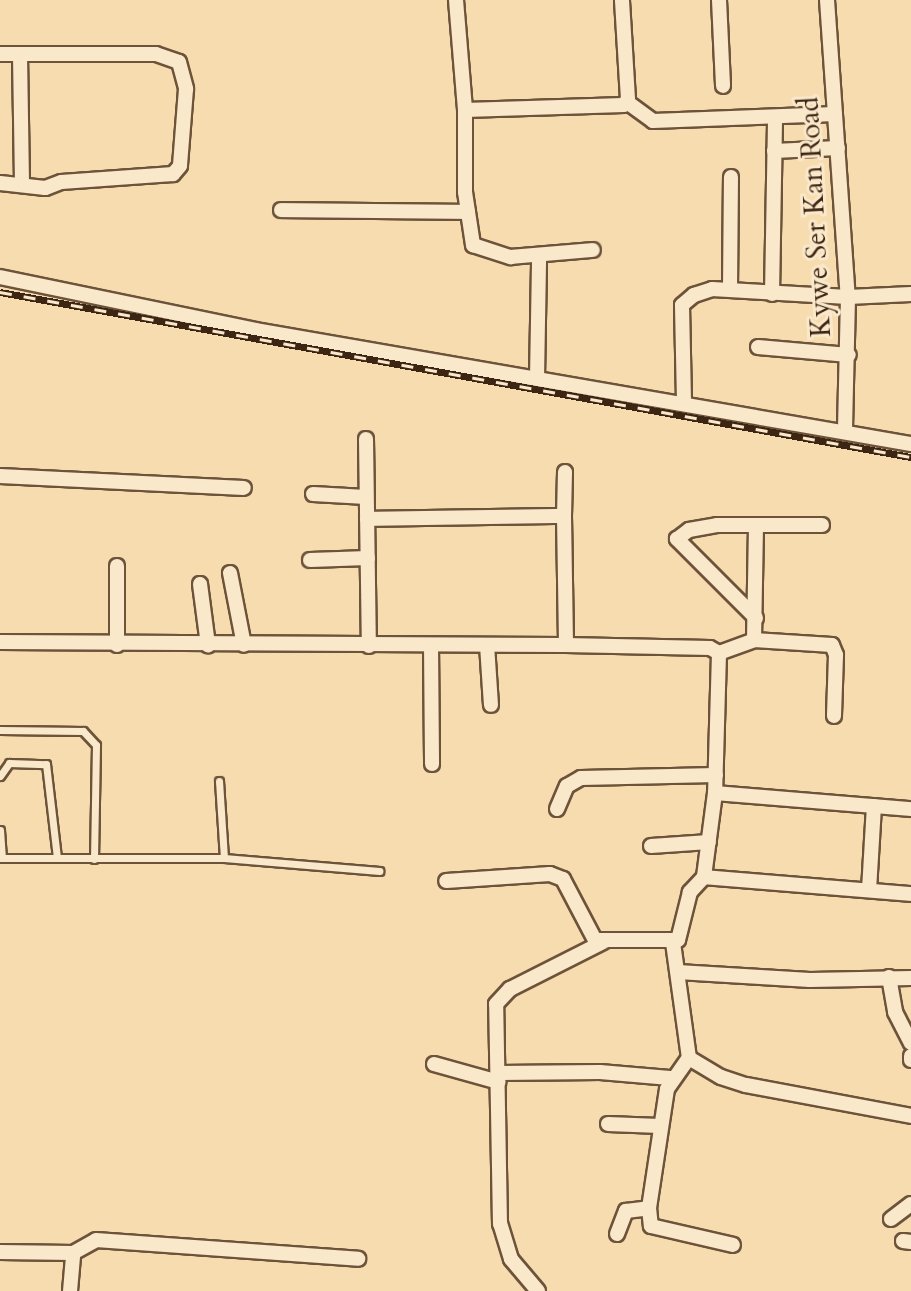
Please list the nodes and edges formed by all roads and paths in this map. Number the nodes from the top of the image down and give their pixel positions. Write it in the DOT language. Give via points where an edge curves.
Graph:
graph roads {
  1 [pos="456,0"];
  2 [pos="622,0"];
  3 [pos="719,0"];
  4 [pos="827,0"];
  5 [pos="0,54"];
  6 [pos="20,55"];
  7 [pos="723,86"];
  8 [pos="627,102"];
  9 [pos="465,110"];
  10 [pos="835,114"];
  11 [pos="775,117"];
  12 [pos="838,148"];
  13 [pos="774,151"];
  14 [pos="731,177"];
  15 [pos="0,183"];
  16 [pos="22,185"];
  17 [pos="281,210"];
  18 [pos="468,212"];
  19 [pos="593,250"];
  20 [pos="539,258"];
  21 [pos="0,277"];
  22 [pos="730,289"];
  23 [pos="772,294"];
  24 [pos="911,294"];
  25 [pos="848,297"];
  26 [pos="758,347"];
  27 [pos="849,355"];
  28 [pos="537,378"];
  29 [pos="684,401"];
  30 [pos="845,431"];
  31 [pos="366,439"];
  32 [pos="911,444"];
  33 [pos="565,472"];
  34 [pos="0,476"];
  35 [pos="244,488"];
  36 [pos="313,494"];
  37 [pos="366,497"];
  38 [pos="564,516"];
  39 [pos="367,519"];
  40 [pos="756,525"];
  41 [pos="822,525"];
  42 [pos="368,558"];
  43 [pos="310,560"];
  44 [pos="117,566"];
  45 [pos="230,573"];
  46 [pos="200,584"];
  47 [pos="756,618"];
  48 [pos="754,640"];
  49 [pos="0,642"];
  50 [pos="117,645"];
  51 [pos="208,645"];
  52 [pos="244,645"];
  53 [pos="431,645"];
  54 [pos="487,645"];
  55 [pos="566,645"];
  56 [pos="369,646"];
  57 [pos="719,653"];
  58 [pos="491,705"];
  59 [pos="834,716"];
  60 [pos="0,730"];
  61 [pos="432,764"];
  62 [pos="716,775"];
  63 [pos="0,776"];
  64 [pos="219,781"];
  65 [pos="715,793"];
  66 [pos="874,806"];
  67 [pos="557,809"];
  68 [pos="911,809"];
  69 [pos="0,830"];
  70 [pos="709,842"];
  71 [pos="651,846"];
  72 [pos="57,857"];
  73 [pos="1,858"];
  74 [pos="224,858"];
  75 [pos="94,859"];
  76 [pos="379,871"];
  77 [pos="704,877"];
  78 [pos="446,881"];
  79 [pos="869,890"];
  80 [pos="911,894"];
  81 [pos="603,942"];
  82 [pos="673,943"];
  83 [pos="678,972"];
  84 [pos="889,977"];
  85 [pos="911,978"];
  86 [pos="911,1043"];
  87 [pos="689,1058"];
  88 [pos="434,1064"];
  89 [pos="499,1078"];
  90 [pos="670,1078"];
  91 [pos="911,1116"];
  92 [pos="608,1124"];
  93 [pos="660,1126"];
  94 [pos="911,1204"];
  95 [pos="649,1208"];
  96 [pos="891,1219"];
  97 [pos="617,1234"];
  98 [pos="733,1245"];
  99 [pos="0,1252"];
  100 [pos="73,1253"];
  101 [pos="358,1259"];
  102 [pos="70,1291"];
  103 [pos="538,1291"];
  1 -- 9 [label="street"];
  2 -- 8 [label="street"];
  3 -- 7 [label="street"];
  4 -- 10 [label="street, Kywe Ser Kan Road"];
  5 -- 6 [label="street"];
  6 -- 16 [label="street"];
  6 -- 16 [label="street" via="156,54 179,62 186,89 180,166 173,174 61,182 45,188"];
  8 -- 9 [label="street"];
  8 -- 11 [label="street" via="653,121"];
  9 -- 18 [label="street"];
  10 -- 11 [label="street"];
  10 -- 12 [label="street, Kywe Ser Kan Road"];
  11 -- 13 [label="street"];
  12 -- 13 [label="street"];
  12 -- 25 [label="street, Kywe Ser Kan Road"];
  13 -- 23 [label="street"];
  14 -- 22 [label="street"];
  15 -- 16 [label="street"];
  17 -- 18 [label="street"];
  18 -- 20 [label="street" via="473,245 480,251"];
  19 -- 20 [label="street"];
  20 -- 28 [label="street"];
  21 -- 28 [label="street" via="255,330"];
  22 -- 23 [label="street"];
  22 -- 29 [label="street" via="703,292 682,305"];
  23 -- 25 [label="street"];
  24 -- 25 [label="street"];
  25 -- 27 [label="street, Kywe Ser Kan Road"];
  26 -- 27 [label="street"];
  27 -- 30 [label="street, Kywe Ser Kan Road"];
  28 -- 29 [label="street"];
  29 -- 30 [label="street"];
  30 -- 32 [label="street"];
  31 -- 37 [label="street"];
  33 -- 38 [label="street"];
  34 -- 35 [label="street"];
  36 -- 37 [label="street"];
  37 -- 39 [label="street"];
  38 -- 39 [label="street"];
  38 -- 55 [label="street"];
  39 -- 42 [label="street"];
  40 -- 41 [label="street"];
  40 -- 47 [label="street"];
  40 -- 47 [label="street" via="699,527 677,539"];
  42 -- 43 [label="street"];
  42 -- 56 [label="street"];
  44 -- 50 [label="street"];
  45 -- 52 [label="street"];
  46 -- 51 [label="street"];
  47 -- 48 [label="street"];
  48 -- 57 [label="street"];
  48 -- 59 [label="street" via="832,645"];
  49 -- 50 [label="street"];
  50 -- 51 [label="street"];
  51 -- 52 [label="street"];
  52 -- 56 [label="street"];
  53 -- 54 [label="street"];
  53 -- 56 [label="street"];
  53 -- 61 [label="street"];
  54 -- 55 [label="street"];
  54 -- 58 [label="street"];
  55 -- 57 [label="street" via="710,648"];
  57 -- 62 [label="street"];
  60 -- 75 [label="lane" via="83,731 96,745"];
  62 -- 65 [label="street"];
  62 -- 67 [label="street" via="581,778 567,786"];
  63 -- 72 [label="lane" via="9,763 46,764"];
  64 -- 74 [label="lane"];
  65 -- 66 [label="street"];
  65 -- 70 [label="street"];
  66 -- 68 [label="street"];
  66 -- 79 [label="street"];
  69 -- 73 [label="lane"];
  70 -- 71 [label="street"];
  70 -- 77 [label="street"];
  72 -- 73 [label="lane"];
  72 -- 75 [label="lane"];
  74 -- 75 [label="lane"];
  74 -- 76 [label="lane"];
  77 -- 79 [label="street"];
  77 -- 82 [label="street" via="690,892 681,935"];
  78 -- 81 [label="street" via="558,876 589,936"];
  79 -- 80 [label="street"];
  81 -- 82 [label="street"];
  81 -- 89 [label="street" via="501,997 496,1004"];
  82 -- 83 [label="street"];
  83 -- 84 [label="street" via="810,980"];
  83 -- 87 [label="street"];
  84 -- 85 [label="street"];
  84 -- 86 [label="street" via="895,1012"];
  87 -- 90 [label="street"];
  87 -- 91 [label="street" via="746,1085"];
  88 -- 89 [label="street"];
  89 -- 90 [label="street" via="600,1072"];
  89 -- 103 [label="street" via="500,1224 511,1259"];
  90 -- 93 [label="street"];
  92 -- 93 [label="street"];
  93 -- 95 [label="street"];
  94 -- 96 [label="street"];
  95 -- 97 [label="street" via="626,1211"];
  95 -- 98 [label="street" via="651,1226"];
  99 -- 100 [label="street"];
  100 -- 101 [label="street" via="96,1240"];
  100 -- 102 [label="street"];
}
